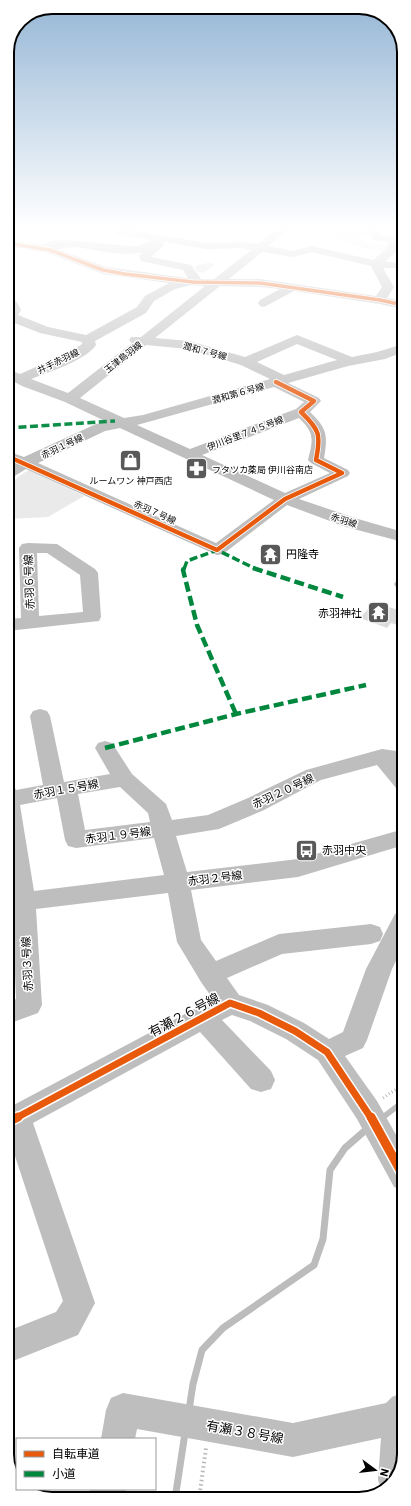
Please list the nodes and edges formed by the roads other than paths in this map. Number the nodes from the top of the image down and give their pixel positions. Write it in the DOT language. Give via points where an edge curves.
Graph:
graph roads {
  1 [pos="154,296"];
  2 [pos="199,296"];
  3 [pos="276,296"];
  4 [pos="352,296"];
  5 [pos="382,296"];
  6 [pos="380,300"];
  7 [pos="264,303"];
  8 [pos="397,304"];
  9 [pos="14,318"];
  10 [pos="193,333"];
  11 [pos="93,337"];
  12 [pos="143,341"];
  13 [pos="176,344"];
  14 [pos="397,350"];
  15 [pos="351,361"];
  16 [pos="246,362"];
  17 [pos="14,376"];
  18 [pos="14,376"];
  19 [pos="279,381"];
  20 [pos="70,399"];
  21 [pos="301,412"];
  22 [pos="119,423"];
  23 [pos="188,455"];
  24 [pos="14,459"];
  25 [pos="25,463"];
  26 [pos="14,470"];
  27 [pos="285,499"];
  28 [pos="397,535"];
  29 [pos="30,623"];
  30 [pos="14,624"];
  31 [pos="40,716"];
  32 [pos="105,748"];
  33 [pos="382,756"];
  34 [pos="397,758"];
  35 [pos="397,774"];
  36 [pos="124,779"];
  37 [pos="61,790"];
  38 [pos="14,796"];
  39 [pos="163,829"];
  40 [pos="397,840"];
  41 [pos="14,876"];
  42 [pos="178,883"];
  43 [pos="16,902"];
  44 [pos="371,934"];
  45 [pos="397,935"];
  46 [pos="17,964"];
  47 [pos="210,975"];
  48 [pos="230,1003"];
  49 [pos="14,1011"];
  50 [pos="203,1017"];
  51 [pos="328,1052"];
  52 [pos="261,1080"];
  53 [pos="14,1118"];
  54 [pos="14,1124"];
  55 [pos="397,1164"];
  56 [pos="14,1346"];
  57 [pos="397,1414"];
  58 [pos="118,1438"];
  1 -- 11 [label="street, 井手赤羽線" via="142,310"];
  2 -- 12 [label="street, 玉津鳥羽線"];
  3 -- 7 [label="street"];
  4 -- 6 [label="street"];
  5 -- 6 [label="street"];
  6 -- 8 [label="street"];
  9 -- 11 [label="street, 潤和７号線" via="45,330"];
  10 -- 13 [label="street" via="186,334"];
  11 -- 12 [label="street, 潤和７号線"];
  11 -- 17 [label="street, 井手赤羽線" via="89,345 75,355 49,368"];
  12 -- 13 [label="street, 潤和７号線"];
  12 -- 20 [label="street, 玉津鳥羽線"];
  13 -- 16 [label="street, 潤和７号線" via="189,345"];
  14 -- 15 [label="street, 潤和第６号線"];
  15 -- 16 [label="street" via="298,340"];
  15 -- 19 [label="street, 潤和第６号線"];
  16 -- 19 [label="street, 潤和７号線"];
  18 -- 20 [label="street, 赤羽線"];
  19 -- 21 [label="street, 潤和７号線" via="314,401"];
  19 -- 22 [label="street, 潤和第６号線" via="145,419"];
  20 -- 22 [label="street, 赤羽線"];
  21 -- 23 [label="street, 伊川谷里７４５号線"];
  21 -- 27 [label="street" via="314,424 320,440 316,460 342,473"];
  22 -- 23 [label="street, 赤羽線"];
  22 -- 25 [label="street, 赤羽１号線" via="101,427"];
  23 -- 27 [label="street, 赤羽線"];
  24 -- 25 [label="street, 赤羽７号線"];
  25 -- 26 [label="street, 赤羽１号線"];
  25 -- 27 [label="street, 赤羽７号線" via="217,550"];
  27 -- 28 [label="street, 赤羽線" via="352,523"];
  29 -- 29 [label="street, 赤羽６号線" via="92,617 89,573 51,548 28,548"];
  29 -- 30 [label="street, 赤羽６号線"];
  31 -- 37 [label="street"];
  32 -- 36 [label="street"];
  33 -- 34 [label="street, 赤羽２０号線"];
  33 -- 35 [label="street"];
  33 -- 39 [label="street, 赤羽２０号線" via="314,775 256,804 211,822"];
  36 -- 37 [label="street, 赤羽１５号線"];
  36 -- 39 [label="street" via="158,810"];
  37 -- 38 [label="street, 赤羽１５号線"];
  37 -- 39 [label="street, 赤羽１９号線" via="76,840"];
  39 -- 42 [label="street"];
  40 -- 42 [label="street, 赤羽２号線" via="298,868"];
  41 -- 43 [label="street"];
  42 -- 43 [label="street, 赤羽２号線"];
  42 -- 47 [label="street" via="189,942"];
  43 -- 46 [label="street, 赤羽３号線"];
  44 -- 47 [label="street" via="279,944"];
  45 -- 51 [label="street" via="379,969 354,1040"];
  46 -- 49 [label="street, 赤羽３号線" via="29,1005"];
  47 -- 48 [label="street"];
  48 -- 50 [label="street, 有瀬２６号線"];
  48 -- 51 [label="street, 有瀬２６号線" via="295,1031"];
  50 -- 52 [label="street"];
  50 -- 53 [label="street, 有瀬２６号線"];
  51 -- 55 [label="street, 有瀬２６号線" via="372,1119"];
  54 -- 56 [label="street" via="79,1303 67,1324"];
  57 -- 58 [label="street, 有瀬３８号線" via="294,1440 123,1410"];
}
